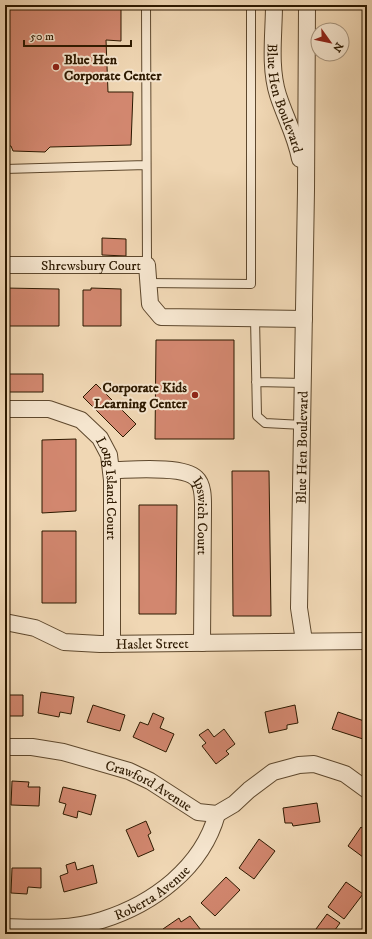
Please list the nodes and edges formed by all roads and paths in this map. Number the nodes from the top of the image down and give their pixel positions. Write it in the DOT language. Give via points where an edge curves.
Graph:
graph roads {
  1 [pos="146,5"];
  2 [pos="251,5"];
  3 [pos="274,5"];
  4 [pos="307,5"];
  5 [pos="146,165"];
  6 [pos="5,169"];
  7 [pos="306,190"];
  8 [pos="5,265"];
  9 [pos="147,265"];
  10 [pos="148,283"];
  11 [pos="255,318"];
  12 [pos="304,319"];
  13 [pos="256,382"];
  14 [pos="303,383"];
  15 [pos="5,409"];
  16 [pos="303,425"];
  17 [pos="110,470"];
  18 [pos="5,622"];
  19 [pos="304,641"];
  20 [pos="367,641"];
  21 [pos="202,643"];
  22 [pos="112,644"];
  23 [pos="5,747"];
  24 [pos="367,790"];
  25 [pos="217,814"];
  26 [pos="5,927"];
  1 -- 5 [label="lane"];
  2 -- 10 [label="lane" via="251,284"];
  3 -- 7 [label="street, Blue Hen Boulevard" via="273,70 277,94 296,140"];
  4 -- 7 [label="street, Blue Hen Boulevard"];
  5 -- 6 [label="lane"];
  5 -- 9 [label="lane"];
  7 -- 12 [label="street, Blue Hen Boulevard"];
  8 -- 9 [label="street, Shrewsbury Court"];
  9 -- 10 [label="street, Shrewsbury Court"];
  10 -- 11 [label="street, Shrewsbury Court" via="150,304 161,317"];
  11 -- 12 [label="street, Shrewsbury Court"];
  11 -- 13 [label="lane"];
  12 -- 14 [label="street, Blue Hen Boulevard"];
  13 -- 14 [label="lane"];
  13 -- 16 [label="lane" via="256,411 260,421"];
  14 -- 16 [label="street, Blue Hen Boulevard"];
  15 -- 17 [label="street, Long Island Court" via="49,409 81,420 100,438 109,455"];
  16 -- 19 [label="street, Blue Hen Boulevard" via="299,608"];
  17 -- 21 [label="street, Ipswich Court" via="178,471 197,479 202,492 203,511"];
  17 -- 22 [label="street, Long Island Court"];
  18 -- 22 [label="street, Haslet Street" via="35,628 64,642"];
  19 -- 20 [label="street"];
  19 -- 21 [label="street, Haslet Street"];
  21 -- 22 [label="street, Haslet Street"];
  23 -- 25 [label="street, Crawford Avenue" via="32,747 63,752 129,771 150,781 198,812"];
  24 -- 25 [label="street" via="345,774 314,764 300,765 273,772 234,804"];
  25 -- 26 [label="street, Roberta Avenue" via="212,832 201,852 183,873 154,896 128,910 101,921 64,927"];
}
